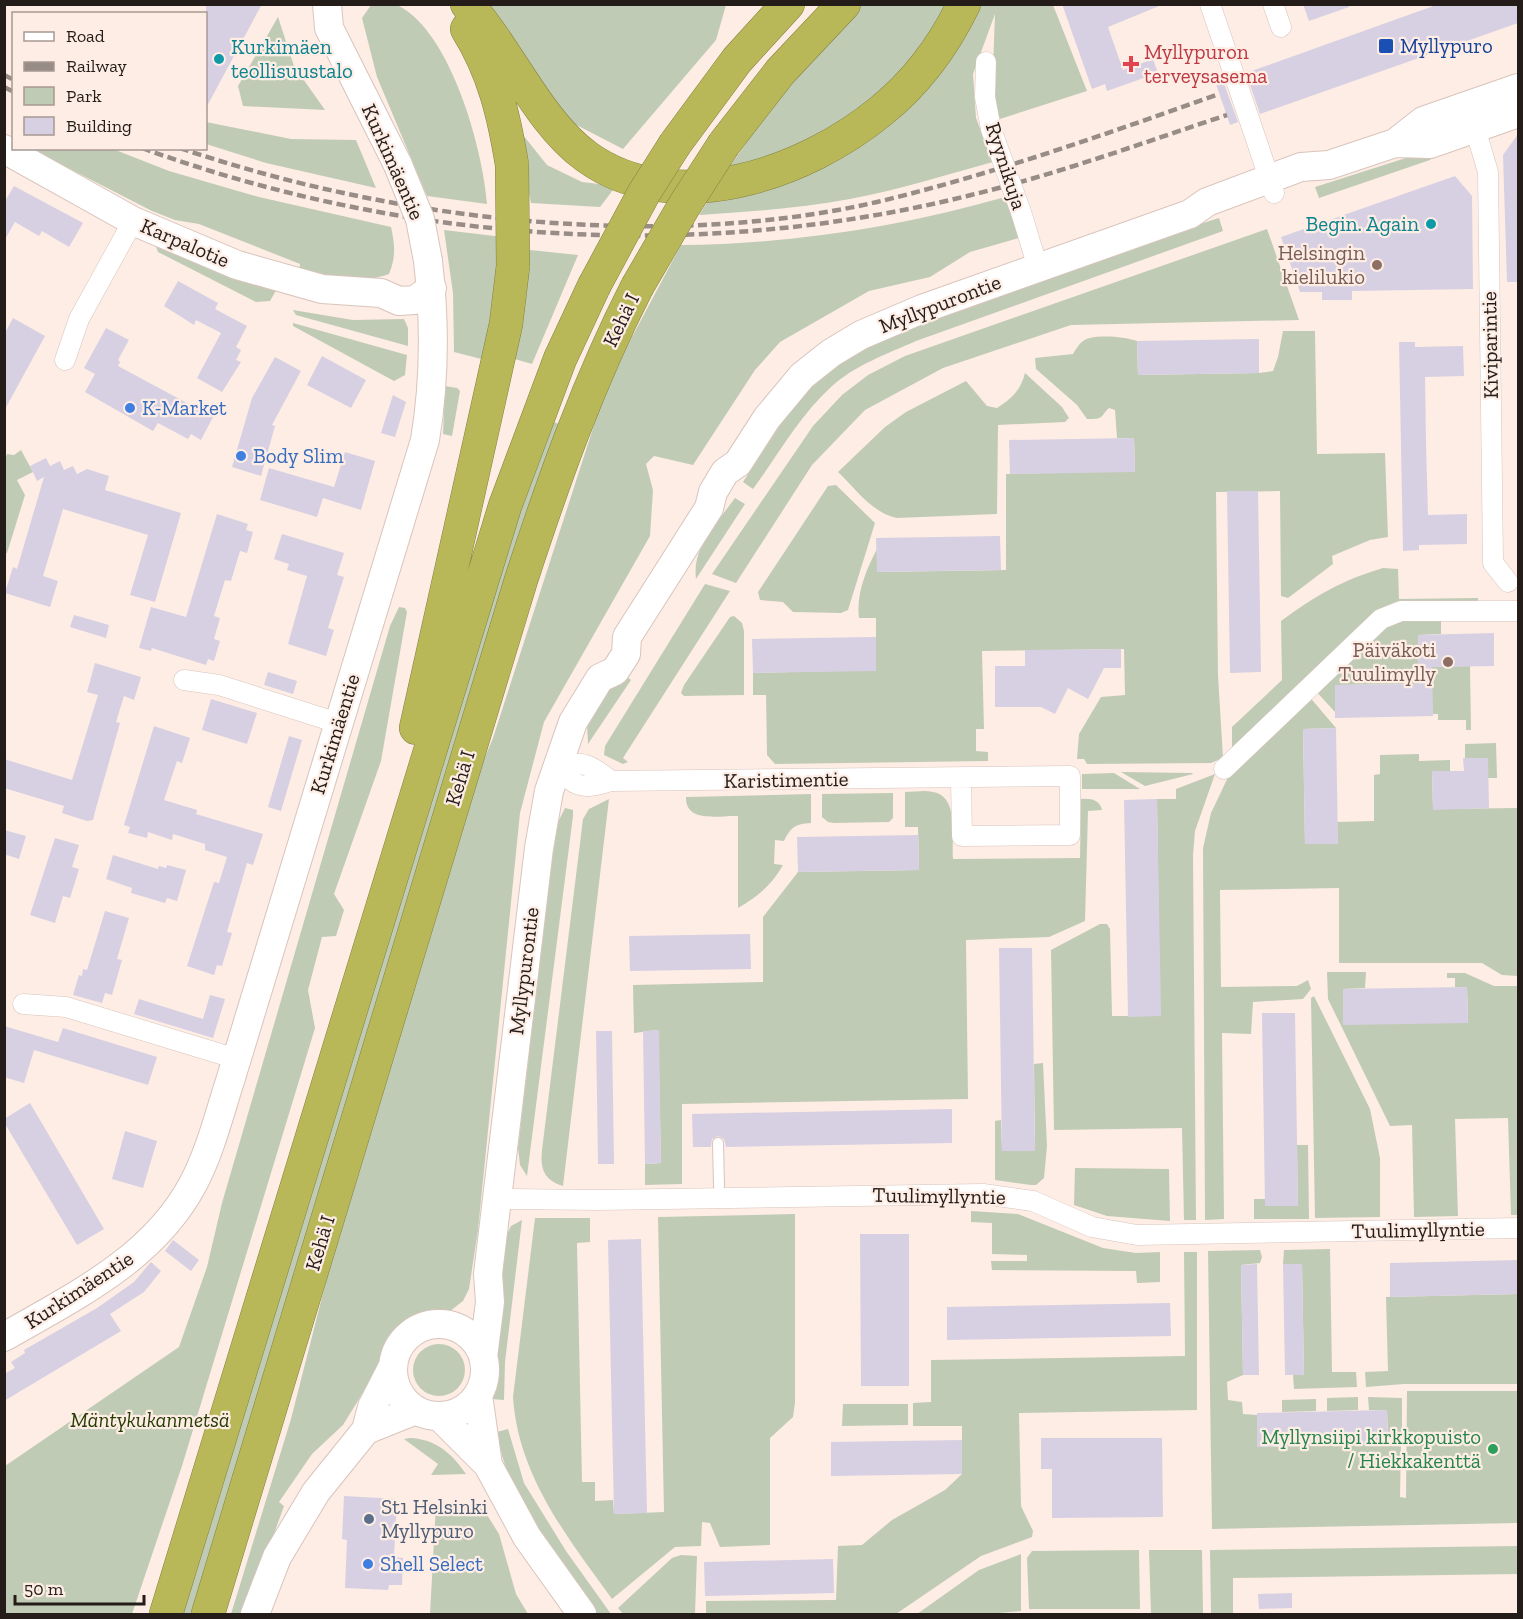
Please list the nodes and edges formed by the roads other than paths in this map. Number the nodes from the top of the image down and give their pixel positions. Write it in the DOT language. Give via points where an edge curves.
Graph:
graph roads {
  1 [pos="327,4"];
  2 [pos="346,4"];
  3 [pos="452,4"];
  4 [pos="467,4"];
  5 [pos="844,4"];
  6 [pos="964,4"];
  7 [pos="1210,4"];
  8 [pos="1273,4"];
  9 [pos="782,7"];
  10 [pos="1281,27"];
  11 [pos="342,48"];
  12 [pos="986,62"];
  13 [pos="1518,88"];
  14 [pos="1518,113"];
  15 [pos="1471,117"];
  16 [pos="724,144"];
  17 [pos="4,149"];
  18 [pos="1272,186"];
  19 [pos="133,221"];
  20 [pos="1038,268"];
  21 [pos="430,274"];
  22 [pos="64,360"];
  23 [pos="1508,582"];
  24 [pos="1518,611"];
  25 [pos="184,680"];
  26 [pos="338,723"];
  27 [pos="556,765"];
  28 [pos="1224,769"];
  29 [pos="962,777"];
  30 [pos="398,852"];
  31 [pos="23,1004"];
  32 [pos="237,1059"];
  33 [pos="718,1143"];
  34 [pos="719,1186"];
  35 [pos="497,1198"];
  36 [pos="1518,1228"];
  37 [pos="488,1274"];
  38 [pos="451,1325"];
  39 [pos="4,1337"];
  40 [pos="483,1357"];
  41 [pos="393,1366"];
  42 [pos="478,1395"];
  43 [pos="428,1413"];
  44 [pos="366,1430"];
  45 [pos="488,1465"];
  46 [pos="166,1614"];
  47 [pos="208,1614"];
  48 [pos="255,1614"];
  49 [pos="582,1614"];
  1 -- 11 [label="main road, Kurkimäentie" via="329,28"];
  2 -- 11 [label="main road" via="348,25"];
  3 -- 30 [label="highway, bridge" via="481,51 502,106 512,165 513,266 506,324 408,768"];
  4 -- 6 [label="highway" via="488,27 553,124 587,157 620,175 687,186 761,175 789,166 853,132 897,97 926,66"];
  5 -- 16 [label="highway, Kehä I" via="780,72"];
  7 -- 18 [label="street, bridge"];
  8 -- 10 [label="street"];
  9 -- 16 [label="highway" via="778,42 747,87"];
  9 -- 30 [label="highway, Kehä I, bridge" via="675,144 594,286 560,359 505,506"];
  11 -- 21 [label="main road, Kurkimäentie, bridge" via="420,219"];
  12 -- 20 [label="street, Ryynikuja, bridge" via="985,97 991,129"];
  13 -- 15 [label="main road, Myllypurontie"];
  14 -- 15 [label="main road, Myllypurontie"];
  15 -- 18 [label="main road, Myllypurontie" via="1430,144 1395,143 1329,165 1306,182"];
  15 -- 23 [label="street, Kiviparintie" via="1488,172 1493,563"];
  16 -- 47 [label="highway, Kehä I, bridge" via="637,286 568,441 525,569"];
  17 -- 19 [label="main road, Karpalotie"];
  18 -- 20 [label="main road, Myllypurontie" via="1211,214 1190,214"];
  19 -- 21 [label="main road, Karpalotie" via="206,253 322,290 381,293 399,301 416,300"];
  19 -- 22 [label="street" via="79,320"];
  20 -- 27 [label="main road, Myllypurontie" via="861,335 831,353 795,385 766,418 738,463 738,479 726,499 709,508 627,638 612,644 601,662 600,678 573,722"];
  21 -- 26 [label="main road, Kurkimäentie" via="434,380 425,440"];
  24 -- 28 [label="street" via="1401,611 1381,619"];
  25 -- 26 [label="street" via="219,686"];
  26 -- 32 [label="main road, Kurkimäentie"];
  27 -- 29 [label="street, Karistimentie" via="571,783 593,787 611,781"];
  27 -- 35 [label="main road, Myllypurontie" via="539,848"];
  29 -- 29 [label="street, Karistimentie" via="1070,776 1070,835 962,836"];
  30 -- 46 [label="highway, Kehä I"];
  31 -- 32 [label="street" via="66,1007"];
  32 -- 39 [label="main road, Kurkimäentie" via="199,1172 164,1226 125,1264"];
  33 -- 34 [label="lane"];
  35 -- 36 [label="street, Tuulimyllyntie" via="983,1194 1034,1201 1092,1227 1137,1235"];
  35 -- 37 [label="main road, Myllypurontie"];
  37 -- 38 [label="main road, Myllypurontie" via="462,1316"];
  37 -- 40 [label="main road, Myllypurontie" via="490,1302"];
  38 -- 40 [label="main road" via="468,1334"];
  38 -- 41 [label="main road" via="435,1324 412,1332 401,1343"];
  40 -- 42 [label="main road" via="485,1373"];
  41 -- 43 [label="main road" via="398,1392"];
  41 -- 44 [label="main road" via="372,1407"];
  42 -- 43 [label="main road" via="462,1410"];
  42 -- 45 [label="main road"];
  43 -- 44 [label="main road"];
  43 -- 45 [label="main road"];
  44 -- 48 [label="main road" via="298,1521 277,1557"];
  45 -- 49 [label="main road" via="527,1537"];
}
